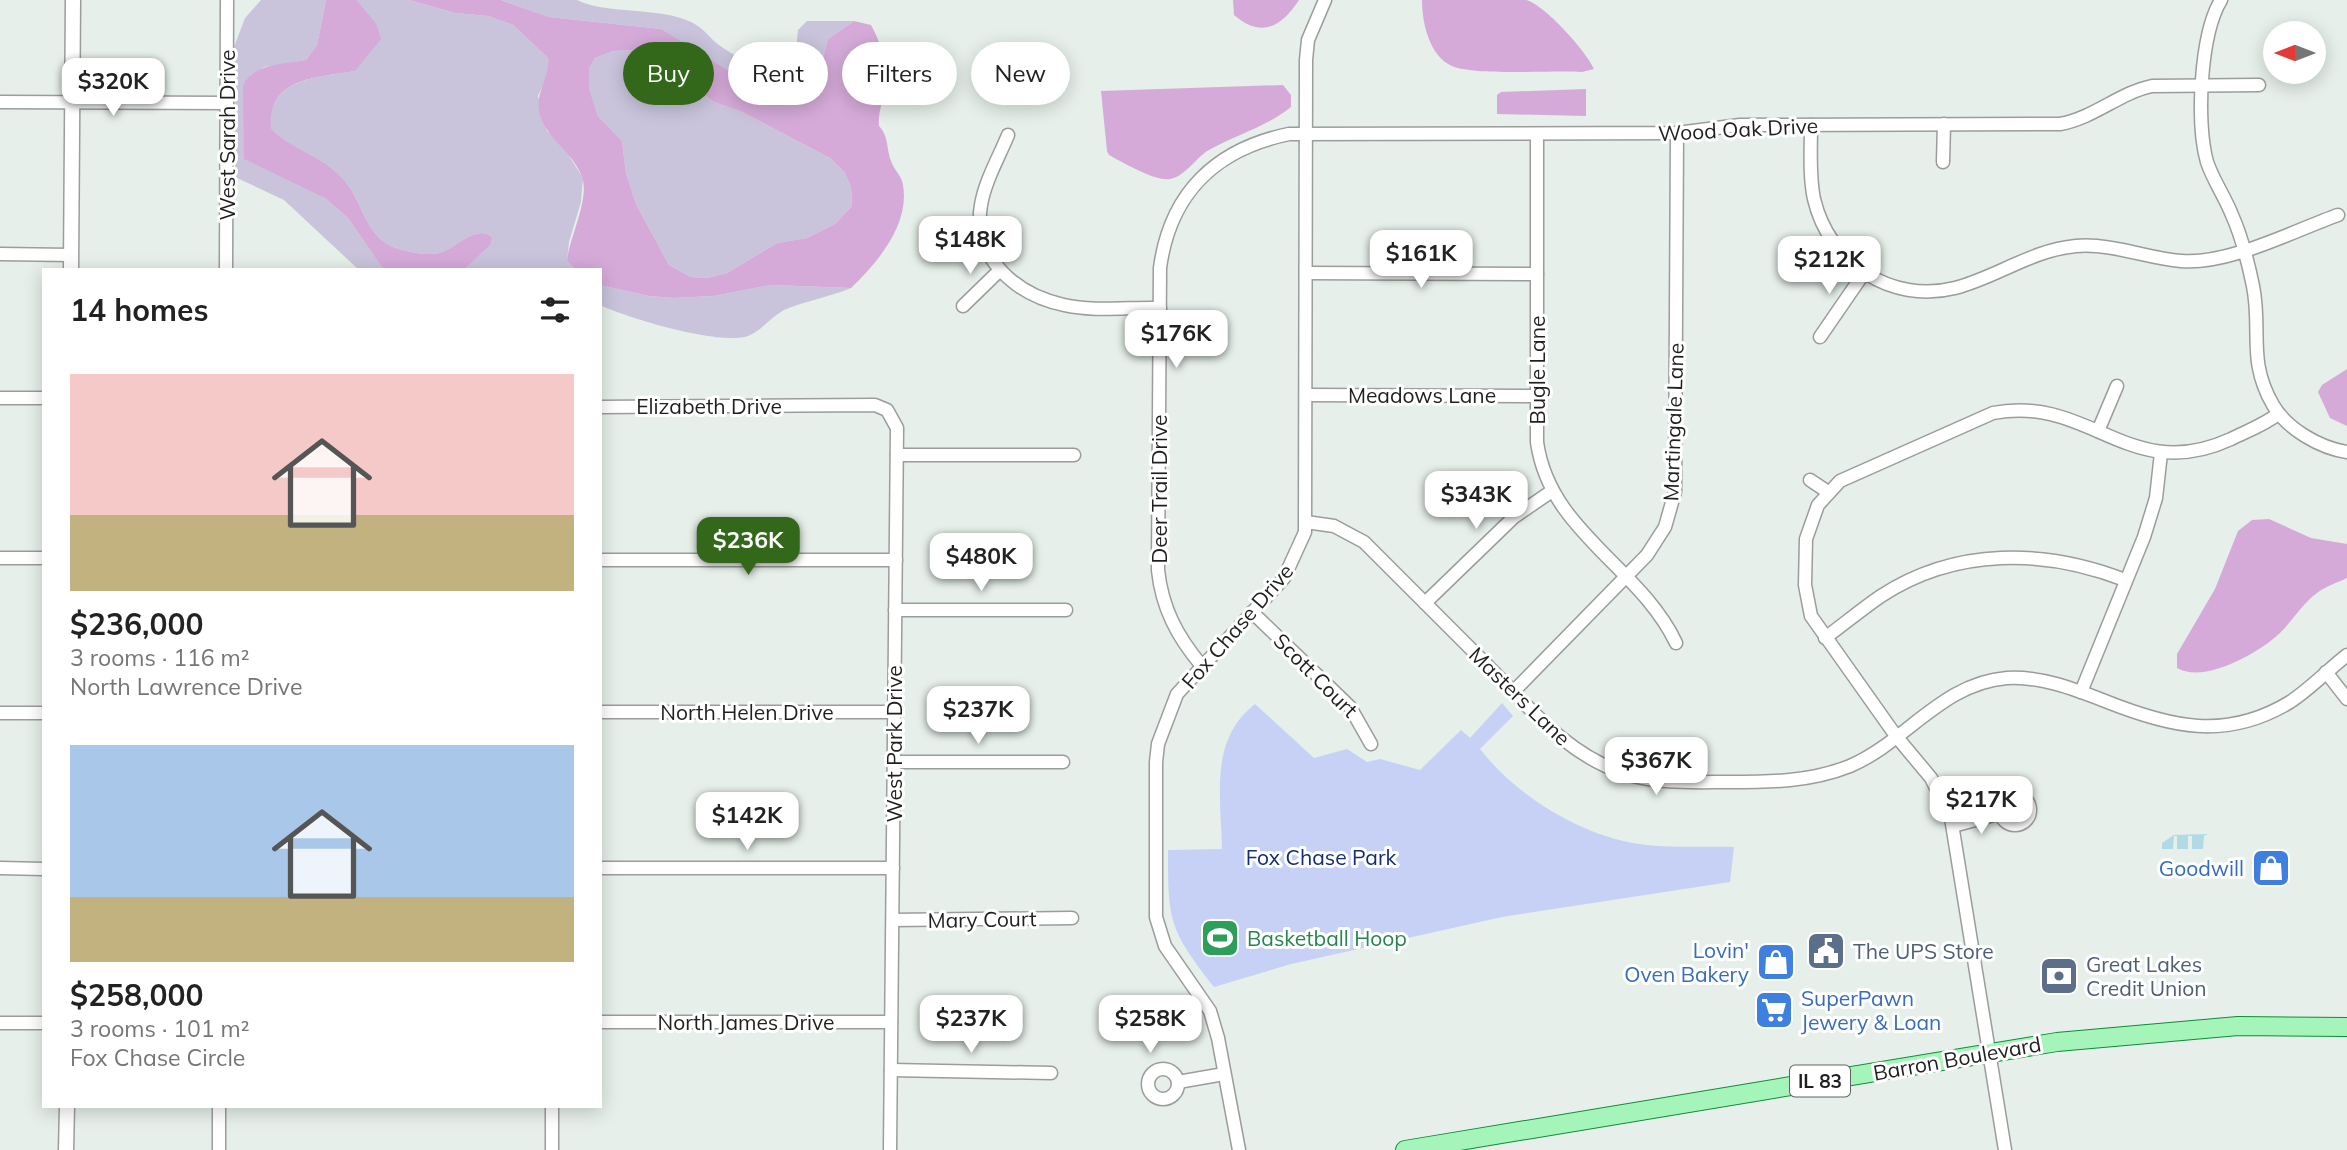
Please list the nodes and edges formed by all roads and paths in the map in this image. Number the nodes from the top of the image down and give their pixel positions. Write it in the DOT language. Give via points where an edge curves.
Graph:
graph roads {
  1 [pos="73,0"];
  2 [pos="227,0"];
  3 [pos="1325,0"];
  4 [pos="2221,0"];
  5 [pos="2259,85"];
  6 [pos="2203,86"];
  7 [pos="72,101"];
  8 [pos="0,102"];
  9 [pos="227,103"];
  10 [pos="1944,124"];
  11 [pos="1811,125"];
  12 [pos="1677,133"];
  13 [pos="1306,134"];
  14 [pos="1537,134"];
  15 [pos="1008,135"];
  16 [pos="1943,162"];
  17 [pos="2338,215"];
  18 [pos="2243,249"];
  19 [pos="0,254"];
  20 [pos="71,262"];
  21 [pos="226,268"];
  22 [pos="1000,270"];
  23 [pos="1306,273"];
  24 [pos="1864,273"];
  25 [pos="1537,274"];
  26 [pos="963,306"];
  27 [pos="1160,308"];
  28 [pos="1820,337"];
  29 [pos="2117,386"];
  30 [pos="1306,395"];
  31 [pos="1537,396"];
  32 [pos="0,398"];
  33 [pos="42,398"];
  34 [pos="818,405"];
  35 [pos="602,407"];
  36 [pos="2278,414"];
  37 [pos="2098,431"];
  38 [pos="2347,452"];
  39 [pos="2161,453"];
  40 [pos="897,455"];
  41 [pos="1074,455"];
  42 [pos="1810,480"];
  43 [pos="1552,491"];
  44 [pos="1828,492"];
  45 [pos="1306,522"];
  46 [pos="0,558"];
  47 [pos="42,558"];
  48 [pos="602,560"];
  49 [pos="895,560"];
  50 [pos="1626,576"];
  51 [pos="2125,580"];
  52 [pos="1425,603"];
  53 [pos="895,610"];
  54 [pos="1066,610"];
  55 [pos="1252,612"];
  56 [pos="1825,638"];
  57 [pos="1676,643"];
  58 [pos="2347,655"];
  59 [pos="1201,665"];
  60 [pos="2326,673"];
  61 [pos="1513,692"];
  62 [pos="2081,692"];
  63 [pos="2347,699"];
  64 [pos="602,712"];
  65 [pos="894,712"];
  66 [pos="0,713"];
  67 [pos="42,713"];
  68 [pos="1896,736"];
  69 [pos="1371,744"];
  70 [pos="894,762"];
  71 [pos="1063,762"];
  72 [pos="2001,813"];
  73 [pos="1953,826"];
  74 [pos="0,868"];
  75 [pos="893,868"];
  76 [pos="42,869"];
  77 [pos="602,869"];
  78 [pos="1072,918"];
  79 [pos="893,920"];
  80 [pos="602,1022"];
  81 [pos="891,1022"];
  82 [pos="42,1023"];
  83 [pos="0,1024"];
  84 [pos="2347,1027"];
  85 [pos="1987,1055"];
  86 [pos="891,1070"];
  87 [pos="1051,1073"];
  88 [pos="1224,1074"];
  89 [pos="1178,1082"];
  90 [pos="67,1108"];
  91 [pos="219,1108"];
  92 [pos="552,1108"];
  93 [pos="66,1150"];
  94 [pos="219,1150"];
  95 [pos="552,1150"];
  96 [pos="890,1150"];
  97 [pos="1239,1150"];
  98 [pos="1405,1150"];
  99 [pos="2005,1150"];
  1 -- 7 [label="street"];
  2 -- 9 [label="street, West Sarah Drive"];
  3 -- 13 [label="street, Fox Chase Drive" via="1308,40"];
  4 -- 6 [label="street" via="2208,37"];
  5 -- 6 [label="street, Wood Oak Drive"];
  6 -- 10 [label="street, Wood Oak Drive" via="2140,89 2091,115 2060,124"];
  6 -- 18 [label="street" via="2204,150"];
  7 -- 8 [label="street"];
  7 -- 9 [label="street"];
  7 -- 20 [label="street"];
  9 -- 21 [label="street, West Sarah Drive"];
  10 -- 11 [label="street, Wood Oak Drive"];
  10 -- 16 [label="street"];
  11 -- 12 [label="street, Wood Oak Drive" via="1740,125"];
  11 -- 24 [label="street" via="1812,179 1819,216 1837,248"];
  12 -- 14 [label="street, Wood Oak Drive"];
  12 -- 50 [label="street, Martingale Lane" via="1675,492 1654,545"];
  13 -- 14 [label="street, Wood Oak Drive"];
  13 -- 23 [label="street, Fox Chase Drive"];
  13 -- 27 [label="street, Deer Trail Drive" via="1246,145 1196,183 1167,232 1160,268"];
  14 -- 25 [label="street, Bugle Lane"];
  15 -- 22 [label="street" via="983,194 979,217 985,248"];
  17 -- 18 [label="street"];
  18 -- 24 [label="street" via="2213,259 2180,261 2124,248 2077,246 2056,249 1941,291 1901,289"];
  18 -- 36 [label="street" via="2254,290 2254,350"];
  19 -- 20 [label="street"];
  22 -- 26 [label="street"];
  22 -- 27 [label="street" via="1027,291 1065,305"];
  23 -- 25 [label="street"];
  23 -- 30 [label="street, Fox Chase Drive"];
  24 -- 28 [label="street"];
  25 -- 31 [label="street, Bugle Lane"];
  27 -- 59 [label="street, Deer Trail Drive" via="1158,577 1174,629"];
  29 -- 37 [label="street"];
  30 -- 31 [label="street, Meadows Lane"];
  30 -- 45 [label="street, Fox Chase Drive"];
  31 -- 43 [label="street, Bugle Lane" via="1539,457"];
  32 -- 33 [label="street"];
  34 -- 35 [label="street, Elizabeth Drive"];
  34 -- 40 [label="street, West Park Drive" via="875,405 887,410 897,428"];
  36 -- 38 [label="street" via="2313,441"];
  36 -- 39 [label="street" via="2211,448"];
  37 -- 39 [label="street"];
  37 -- 44 [label="street" via="2047,411 1993,413 1860,471"];
  39 -- 51 [label="street" via="2151,518"];
  40 -- 41 [label="street"];
  40 -- 49 [label="street, West Park Drive"];
  42 -- 44 [label="street"];
  43 -- 50 [label="street, Bugle Lane" via="1573,521"];
  43 -- 52 [label="street" via="1514,517"];
  44 -- 56 [label="street" via="1810,520 1806,539 1806,601"];
  45 -- 52 [label="street, Masters Lane" via="1334,526 1364,542"];
  45 -- 55 [label="street, Fox Chase Drive" via="1293,564"];
  46 -- 47 [label="street"];
  48 -- 49 [label="street"];
  49 -- 53 [label="street, West Park Drive"];
  50 -- 57 [label="street, Bugle Lane" via="1665,619"];
  50 -- 61 [label="street, Martingale Lane"];
  51 -- 56 [label="street" via="2047,558 1972,560 1903,584"];
  51 -- 62 [label="street"];
  52 -- 61 [label="street, Masters Lane"];
  53 -- 54 [label="street"];
  53 -- 65 [label="street, West Park Drive"];
  55 -- 59 [label="street, Fox Chase Drive"];
  55 -- 69 [label="street, Scott Court" via="1350,707"];
  56 -- 68 [label="street"];
  58 -- 60 [label="street, Masters Lane"];
  59 -- 88 [label="street, Fox Chase Drive" via="1177,694 1158,744 1155,902 1165,946 1210,1011"];
  60 -- 62 [label="street, Masters Lane" via="2292,701 2226,726 2168,723"];
  60 -- 63 [label="street"];
  61 -- 68 [label="street, Masters Lane" via="1580,753 1627,774 1651,779 1799,781 1853,765"];
  62 -- 68 [label="street, Masters Lane" via="2031,678 1985,681 1951,696"];
  64 -- 65 [label="street, North Helen Drive"];
  65 -- 70 [label="street, West Park Drive"];
  66 -- 67 [label="street"];
  68 -- 73 [label="street" via="1931,778"];
  70 -- 71 [label="street"];
  70 -- 75 [label="street, West Park Drive"];
  72 -- 73 [label="street"];
  73 -- 85 [label="street"];
  74 -- 76 [label="street"];
  75 -- 77 [label="street"];
  75 -- 79 [label="street, West Park Drive"];
  78 -- 79 [label="street, Mary Court"];
  79 -- 81 [label="street, West Park Drive"];
  80 -- 81 [label="street, North James Drive"];
  81 -- 86 [label="street, West Park Drive"];
  82 -- 83 [label="street"];
  84 -- 85 [label="main road, Barron Boulevard / IL 83" via="2185,1029 2057,1041"];
  85 -- 98 [label="main road, Barron Boulevard / IL 83"];
  85 -- 99 [label="street"];
  86 -- 87 [label="street"];
  86 -- 96 [label="street, West Park Drive"];
  88 -- 89 [label="street"];
  88 -- 97 [label="street, Fox Chase Drive"];
  90 -- 93 [label="street"];
  91 -- 94 [label="street"];
  92 -- 95 [label="street"];
}
